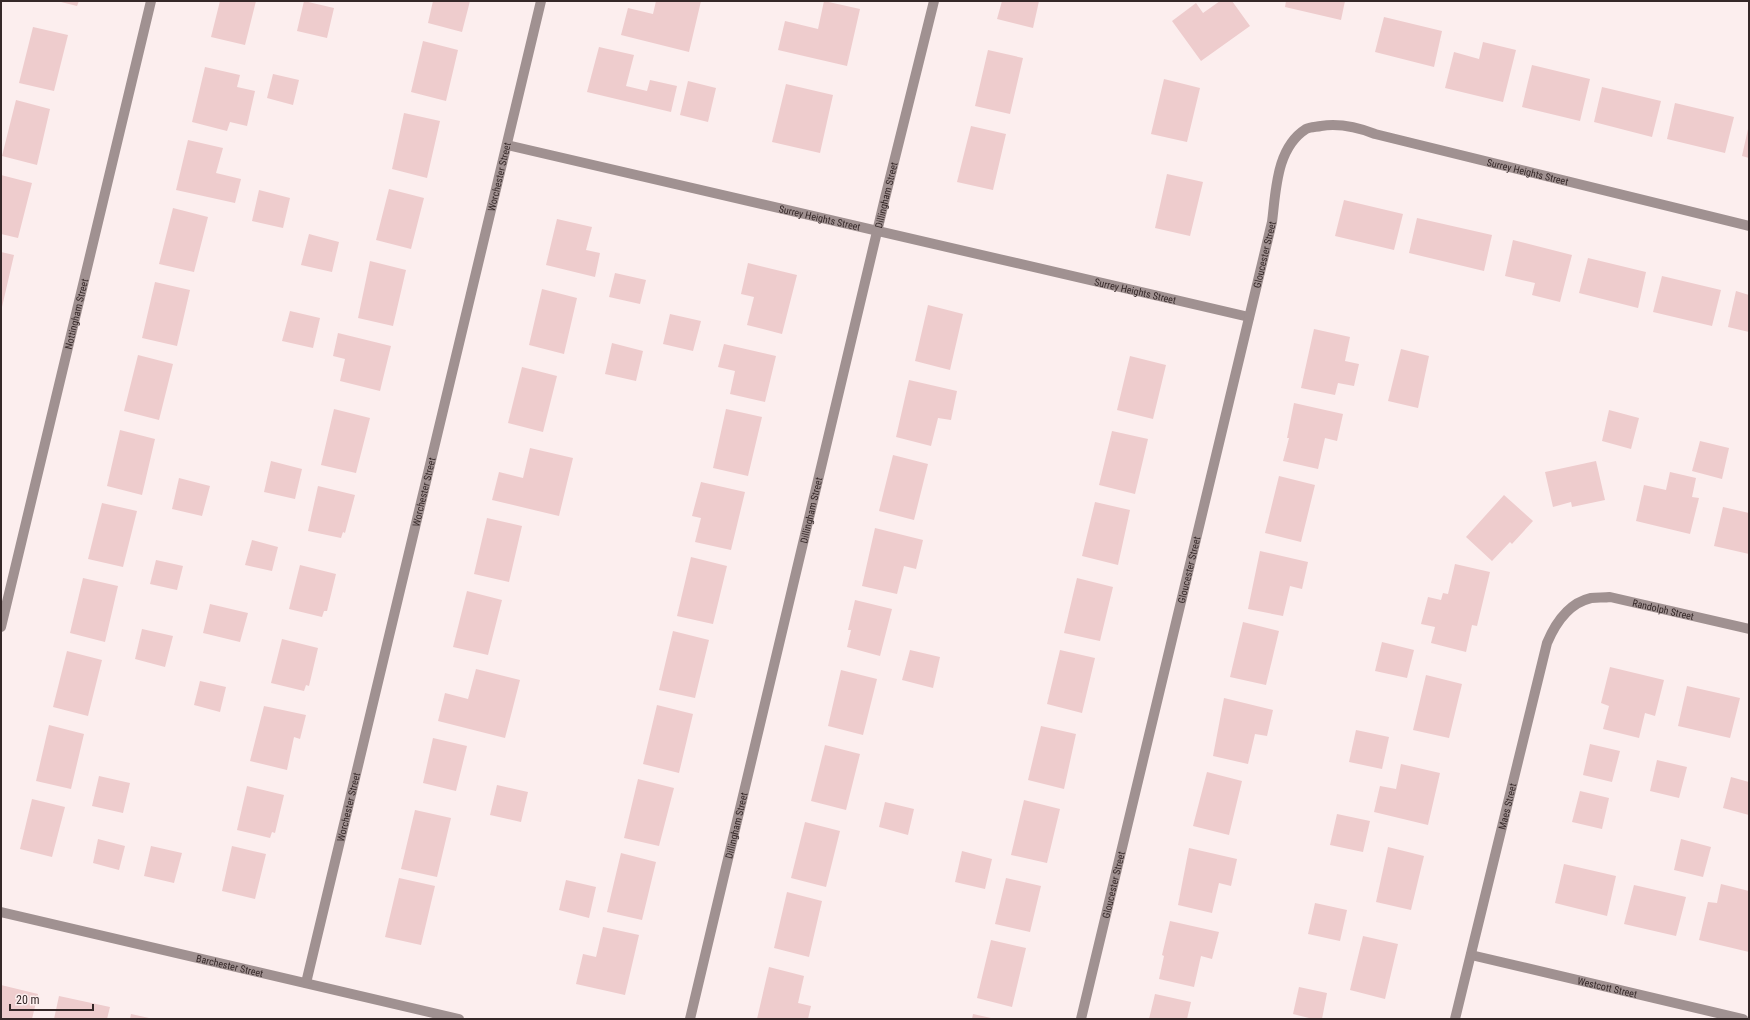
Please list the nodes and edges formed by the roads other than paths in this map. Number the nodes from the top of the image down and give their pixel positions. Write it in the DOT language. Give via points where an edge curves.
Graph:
graph roads {
  1 [pos="151,1"];
  2 [pos="541,1"];
  3 [pos="934,1"];
  4 [pos="1307,128"];
  5 [pos="507,145"];
  6 [pos="1749,226"];
  7 [pos="878,230"];
  8 [pos="1249,317"];
  9 [pos="1578,604"];
  10 [pos="1,627"];
  11 [pos="1749,629"];
  12 [pos="1,912"];
  13 [pos="1471,955"];
  14 [pos="306,983"];
  15 [pos="455,1019"];
  16 [pos="690,1019"];
  17 [pos="1080,1019"];
  18 [pos="1455,1019"];
  19 [pos="1743,1019"];
  1 -- 10 [label="street, Nottingham Street"];
  2 -- 5 [label="street, Worchester Street"];
  3 -- 7 [label="street, Dillingham Street"];
  4 -- 6 [label="street, Surrey Heights Street" via="1333,124 1357,127 1375,134"];
  4 -- 8 [label="street, Gloucester Street" via="1288,147 1280,169 1272,222"];
  5 -- 7 [label="street, Surrey Heights Street"];
  5 -- 14 [label="street, Worchester Street"];
  7 -- 8 [label="street, Surrey Heights Street"];
  7 -- 16 [label="street, Dillingham Street"];
  8 -- 17 [label="street, Gloucester Street"];
  9 -- 11 [label="street, Randolph Street" via="1591,598 1610,597"];
  9 -- 13 [label="street, Maes Street" via="1563,615 1553,628 1547,643"];
  12 -- 14 [label="street, Barchester Street"];
  13 -- 18 [label="street, Maes Street"];
  13 -- 19 [label="street, Westcott Street"];
  14 -- 15 [label="street, Barchester Street"];
}
